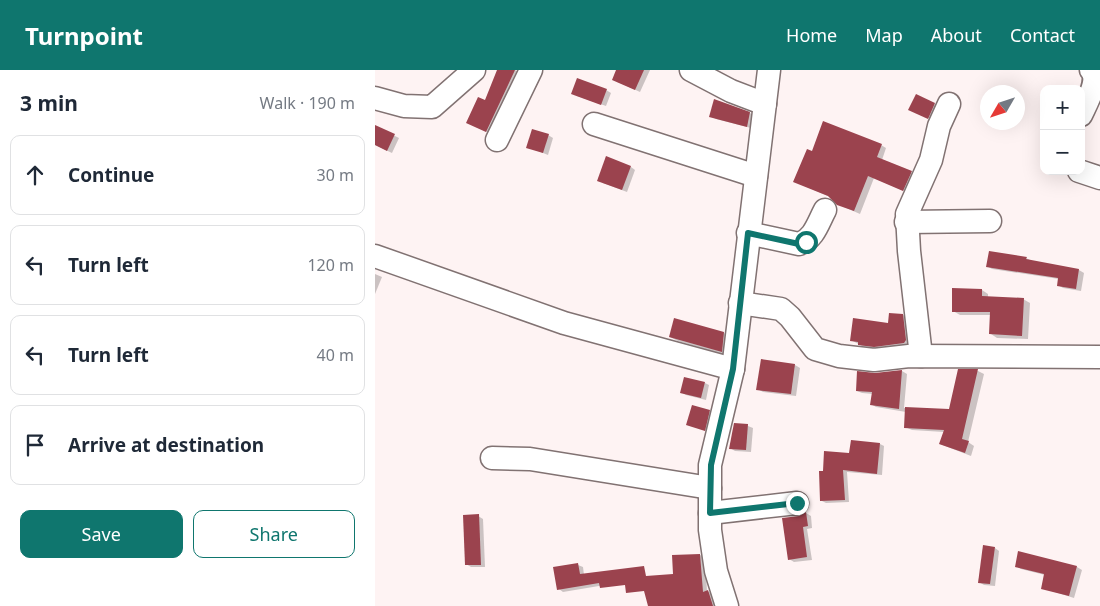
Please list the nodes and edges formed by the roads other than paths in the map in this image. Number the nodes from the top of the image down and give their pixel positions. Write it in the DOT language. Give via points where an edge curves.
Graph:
graph roads {
  1 [pos="474,70"];
  2 [pos="531,70"];
  3 [pos="691,70"];
  4 [pos="769,70"];
  5 [pos="1091,70"];
  6 [pos="375,98"];
  7 [pos="765,104"];
  8 [pos="949,104"];
  9 [pos="1085,106"];
  10 [pos="594,124"];
  11 [pos="497,140"];
  12 [pos="1085,173"];
  13 [pos="756,176"];
  14 [pos="1100,178"];
  15 [pos="825,210"];
  16 [pos="990,221"];
  17 [pos="906,222"];
  18 [pos="748,233"];
  19 [pos="375,256"];
  20 [pos="740,302"];
  21 [pos="921,356"];
  22 [pos="1100,357"];
  23 [pos="733,369"];
  24 [pos="493,458"];
  25 [pos="710,488"];
  26 [pos="797,503"];
  27 [pos="710,513"];
  28 [pos="727,606"];
  1 -- 6 [label="street" via="432,107 405,106"];
  2 -- 11 [label="street"];
  3 -- 7 [label="street"];
  4 -- 7 [label="street"];
  5 -- 9 [label="street" via="1096,80"];
  7 -- 13 [label="street"];
  8 -- 17 [label="street"];
  10 -- 13 [label="street"];
  12 -- 14 [label="street"];
  13 -- 18 [label="street"];
  15 -- 18 [label="street" via="806,242 799,244"];
  16 -- 17 [label="street"];
  17 -- 21 [label="street"];
  18 -- 20 [label="street"];
  19 -- 23 [label="street" via="564,323"];
  20 -- 21 [label="street" via="781,309 811,345 821,352 874,360"];
  20 -- 23 [label="street"];
  21 -- 22 [label="street"];
  23 -- 25 [label="street" via="711,465"];
  24 -- 25 [label="street" via="530,459"];
  25 -- 27 [label="street"];
  26 -- 27 [label="street"];
  27 -- 28 [label="street" via="716,571"];
}
